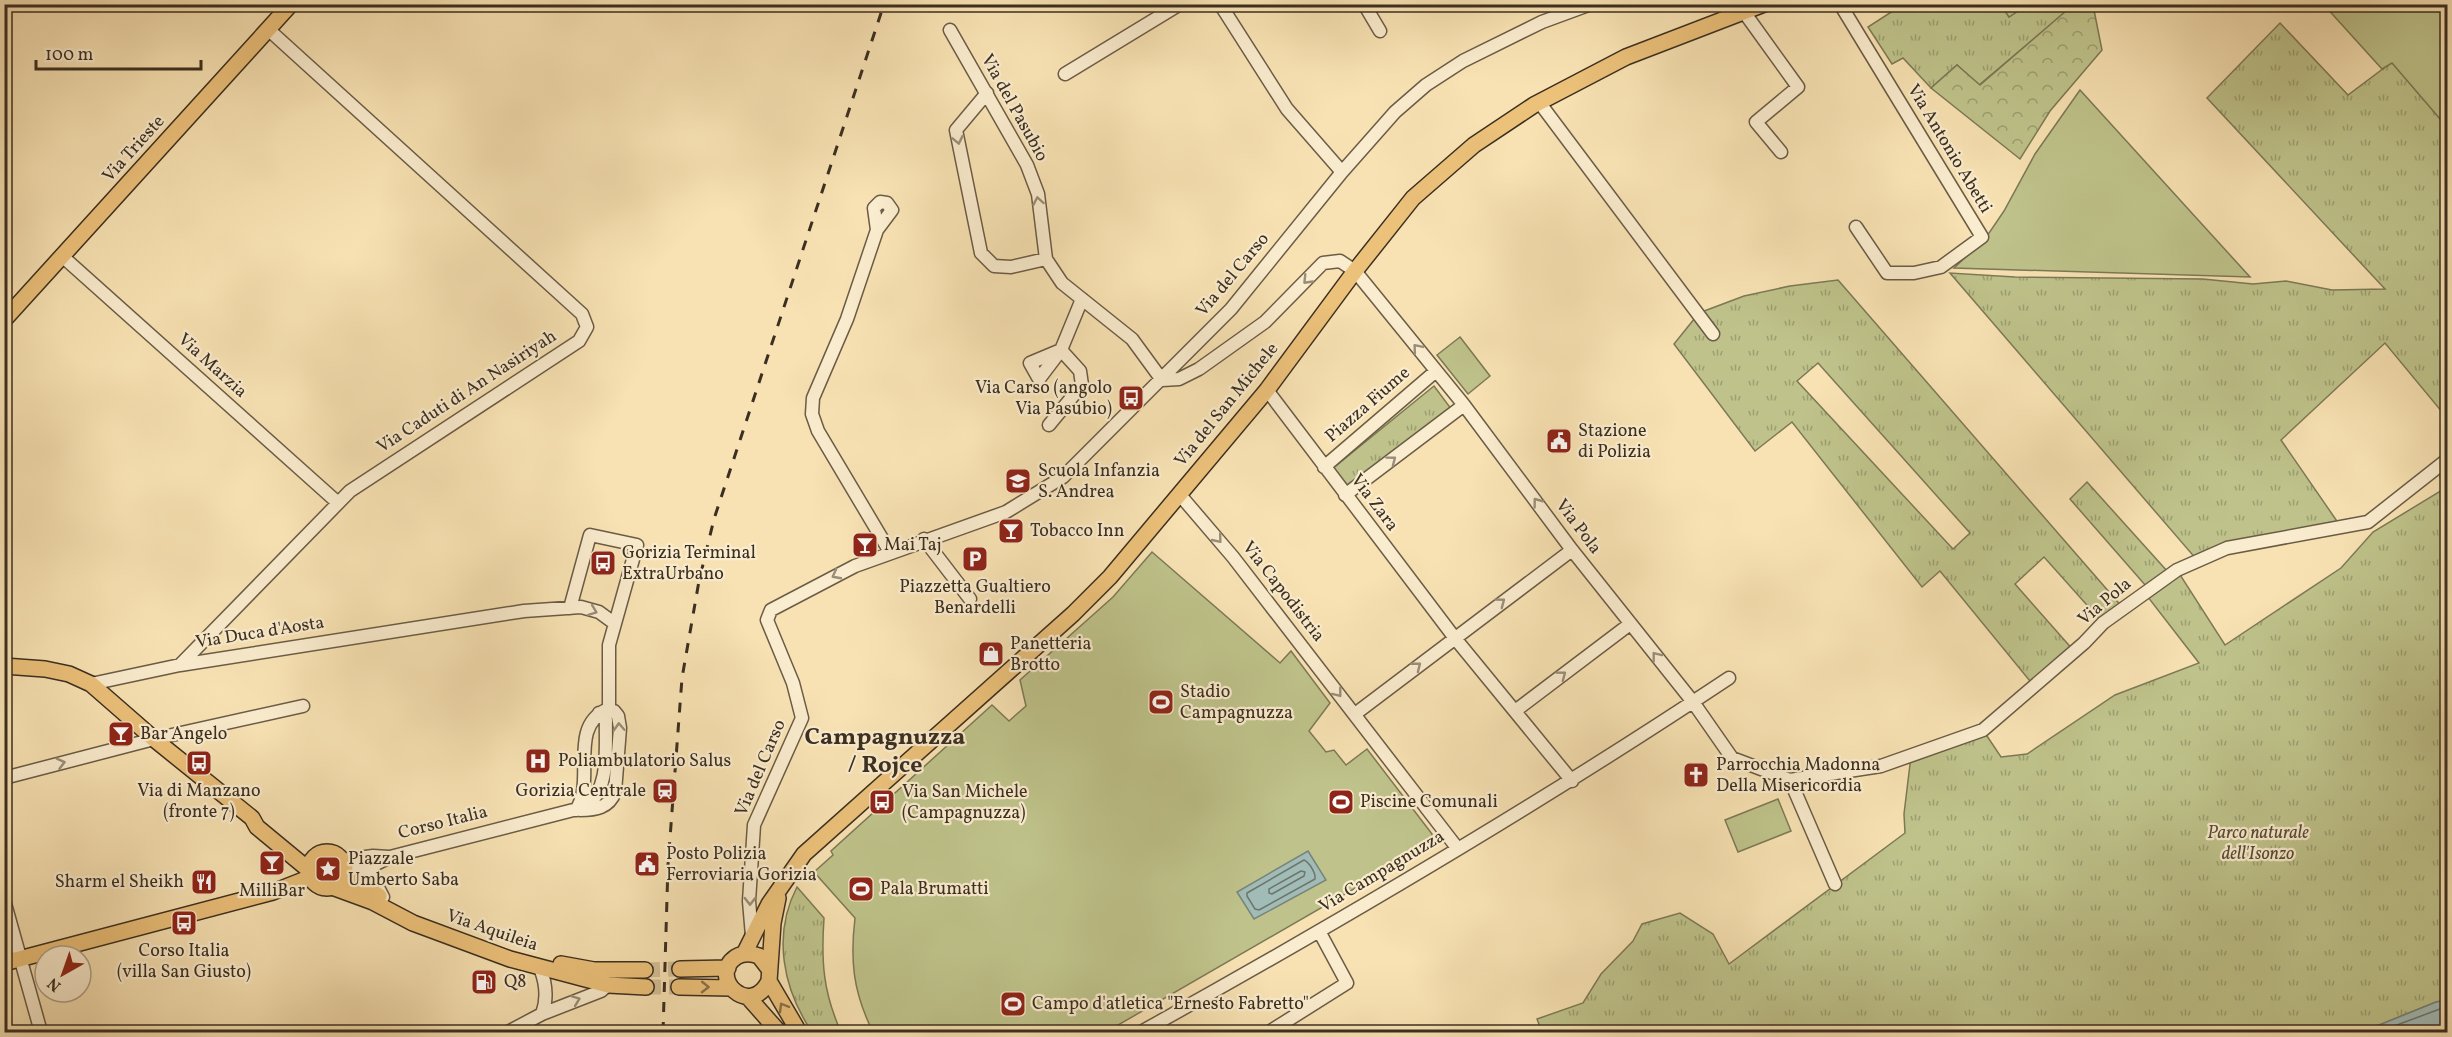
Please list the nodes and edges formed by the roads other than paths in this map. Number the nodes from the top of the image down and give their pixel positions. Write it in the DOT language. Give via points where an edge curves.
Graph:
graph roads {
  1 [pos="291,4"];
  2 [pos="1180,4"];
  3 [pos="1220,4"];
  4 [pos="1364,4"];
  5 [pos="1591,4"];
  6 [pos="1764,4"];
  7 [pos="1840,4"];
  8 [pos="1744,12"];
  9 [pos="269,30"];
  10 [pos="950,30"];
  11 [pos="1380,31"];
  12 [pos="1065,74"];
  13 [pos="987,93"];
  14 [pos="1539,102"];
  15 [pos="1781,152"];
  16 [pos="1342,172"];
  17 [pos="1856,227"];
  18 [pos="878,230"];
  19 [pos="62,256"];
  20 [pos="1046,259"];
  21 [pos="1355,271"];
  22 [pos="1082,299"];
  23 [pos="4,320"];
  24 [pos="1713,334"];
  25 [pos="1436,371"];
  26 [pos="1162,380"];
  27 [pos="1267,390"];
  28 [pos="1464,405"];
  29 [pos="1049,425"];
  30 [pos="2448,459"];
  31 [pos="1324,467"];
  32 [pos="1180,495"];
  33 [pos="1345,495"];
  34 [pos="338,502"];
  35 [pos="927,538"];
  36 [pos="1572,550"];
  37 [pos="890,552"];
  38 [pos="970,599"];
  39 [pos="570,608"];
  40 [pos="614,623"];
  41 [pos="1630,624"];
  42 [pos="1454,637"];
  43 [pos="180,665"];
  44 [pos="4,666"];
  45 [pos="1729,678"];
  46 [pos="91,684"];
  47 [pos="1693,702"];
  48 [pos="303,706"];
  49 [pos="604,711"];
  50 [pos="1515,711"];
  51 [pos="1354,714"];
  52 [pos="154,739"];
  53 [pos="4,778"];
  54 [pos="1790,780"];
  55 [pos="1572,781"];
  56 [pos="576,810"];
  57 [pos="1458,849"];
  58 [pos="390,857"];
  59 [pos="372,866"];
  60 [pos="344,867"];
  61 [pos="311,869"];
  62 [pos="1835,884"];
  63 [pos="781,886"];
  64 [pos="332,887"];
  65 [pos="4,900"];
  66 [pos="385,900"];
  67 [pos="1319,931"];
  68 [pos="752,936"];
  69 [pos="744,954"];
  70 [pos="21,959"];
  71 [pos="4,963"];
  72 [pos="540,968"];
  73 [pos="728,968"];
  74 [pos="680,969"];
  75 [pos="645,970"];
  76 [pos="769,975"];
  77 [pos="608,985"];
  78 [pos="646,987"];
  79 [pos="679,987"];
  80 [pos="731,988"];
  81 [pos="748,997"];
  82 [pos="543,1014"];
  83 [pos="1154,1029"];
  84 [pos="41,1032"];
  85 [pos="508,1032"];
  86 [pos="779,1032"];
  87 [pos="799,1032"];
  88 [pos="1141,1032"];
  89 [pos="1269,1032"];
  1 -- 9 [label="main road, Via Trieste"];
  2 -- 12 [label="street"];
  3 -- 16 [label="street" via="1287,109"];
  4 -- 11 [label="street"];
  5 -- 16 [label="street, Via del Carso" via="1492,46 1426,85 1379,128"];
  6 -- 8 [label="main road, Via del San Michele"];
  7 -- 17 [label="street, Via Antonio Abetti" via="1982,237 1941,267 1887,273"];
  8 -- 14 [label="main road, Via del San Michele" via="1626,57"];
  8 -- 15 [label="street" via="1798,87 1756,122"];
  9 -- 19 [label="main road, Via Trieste"];
  9 -- 34 [label="street, Via Caduti di An Nasiriyah" via="582,314 587,327 579,342 363,480"];
  10 -- 13 [label="street, Via del Pasubio"];
  20 -- 13 [label="street, Via del Pasubio, one-way" via="1038,194 1027,165"];
  13 -- 20 [label="street, one-way" via="956,130 981,253 994,266 1011,267"];
  14 -- 21 [label="main road, Via del San Michele" via="1474,145 1413,198"];
  14 -- 24 [label="street"];
  16 -- 26 [label="street, Via del Carso" via="1231,309"];
  18 -- 37 [label="street" via="847,319 813,398 812,414 818,431"];
  19 -- 23 [label="main road, Via Trieste"];
  19 -- 34 [label="street, Via Marzia"];
  20 -- 22 [label="street, Via del Pasubio" via="1062,283"];
  25 -- 21 [label="street, Via Pola, one-way"];
  21 -- 26 [label="street, one-way" via="1340,261 1323,263 1265,322 1199,369 1179,379"];
  21 -- 27 [label="main road, Via del San Michele"];
  22 -- 26 [label="street, Via del Pasubio" via="1132,339"];
  22 -- 29 [label="street" via="1061,350 1080,370 1082,385"];
  25 -- 28 [label="street, Via Pola"];
  25 -- 31 [label="street, Piazza Fiume"];
  26 -- 35 [label="street, Via del Carso" via="1063,477 1006,512"];
  27 -- 31 [label="street, Via Zara"];
  27 -- 32 [label="main road, Via del San Michele"];
  33 -- 28 [label="street, one-way"];
  36 -- 28 [label="street, Via Pola, one-way"];
  30 -- 54 [label="street, Via Pola" via="2368,522 2226,548 2177,570 2103,623 1983,730 1881,766"];
  31 -- 33 [label="street, Via Zara"];
  32 -- 51 [label="street, Via Capodistria, one-way"];
  32 -- 63 [label="main road, Via del San Michele" via="1073,614 804,854"];
  33 -- 42 [label="street, Via Zara"];
  34 -- 43 [label="street, Via Caduti di An Nasiriyah"];
  35 -- 37 [label="street, Via del Carso"];
  35 -- 38 [label="street"];
  36 -- 41 [label="street, Via Pola"];
  42 -- 36 [label="street, one-way"];
  37 -- 68 [label="street, Via del Carso, one-way" via="855,566 769,613 767,620 793,683 802,718 754,825 749,901"];
  39 -- 40 [label="street, Via Duca d'Aosta, one-way" via="598,612"];
  39 -- 40 [label="street" via="590,535 637,545"];
  39 -- 43 [label="street, Via Duca d'Aosta" via="524,610"];
  40 -- 49 [label="street"];
  47 -- 41 [label="street, Via Pola, one-way"];
  50 -- 41 [label="street, one-way"];
  42 -- 50 [label="street, Via Zara"];
  51 -- 42 [label="street, one-way"];
  43 -- 46 [label="street, Via Duca d'Aosta"];
  44 -- 46 [label="main road" via="45,669"];
  45 -- 47 [label="street, Via Campagnuzza"];
  46 -- 52 [label="main road"];
  47 -- 54 [label="street, Via Pola" via="1732,758"];
  47 -- 55 [label="street, Via Campagnuzza"];
  48 -- 52 [label="street"];
  49 -- 56 [label="street" via="586,732 582,792"];
  56 -- 49 [label="street, one-way" via="590,803 602,783"];
  50 -- 55 [label="street, Via Zara"];
  51 -- 57 [label="street, Via Capodistria"];
  53 -- 52 [label="street, one-way"];
  52 -- 61 [label="main road" via="252,819 302,853"];
  54 -- 62 [label="street"];
  55 -- 57 [label="street, Via Campagnuzza"];
  56 -- 58 [label="street, Corso Italia"];
  57 -- 67 [label="street, Via Campagnuzza"];
  58 -- 59 [label="street, Corso Italia"];
  58 -- 60 [label="street, Corso Italia" via="366,856"];
  59 -- 60 [label="street, Corso Italia"];
  59 -- 66 [label="street" via="376,887"];
  60 -- 61 [label="main road" via="336,854 328,852 320,853"];
  60 -- 64 [label="main road" via="338,885"];
  60 -- 66 [label="main road"];
  61 -- 64 [label="main road" via="321,886"];
  61 -- 70 [label="main road" via="273,892"];
  63 -- 68 [label="main road, Via del San Michele"];
  63 -- 76 [label="main road, Via del San Michele"];
  64 -- 72 [label="main road, Via Aquileia" via="441,935"];
  65 -- 70 [label="street"];
  66 -- 75 [label="main road, Via Aquileia" via="441,927 528,956 594,970"];
  67 -- 83 [label="street, Via Campagnuzza"];
  67 -- 89 [label="street" via="1347,983"];
  68 -- 69 [label="main road, Via del San Michele"];
  69 -- 73 [label="main road"];
  69 -- 76 [label="main road" via="759,956"];
  70 -- 71 [label="main road"];
  70 -- 84 [label="street"];
  72 -- 77 [label="main road, Via Aquileia"];
  72 -- 82 [label="street" via="546,996"];
  73 -- 74 [label="main road"];
  73 -- 80 [label="main road"];
  76 -- 81 [label="main road" via="762,992"];
  87 -- 76 [label="main road, one-way"];
  77 -- 78 [label="main road, Via Aquileia"];
  82 -- 77 [label="street, one-way"];
  79 -- 80 [label="main road, one-way"];
  80 -- 81 [label="main road"];
  81 -- 86 [label="main road"];
  82 -- 85 [label="street"];
  83 -- 88 [label="street, Via Campagnuzza"];
}
